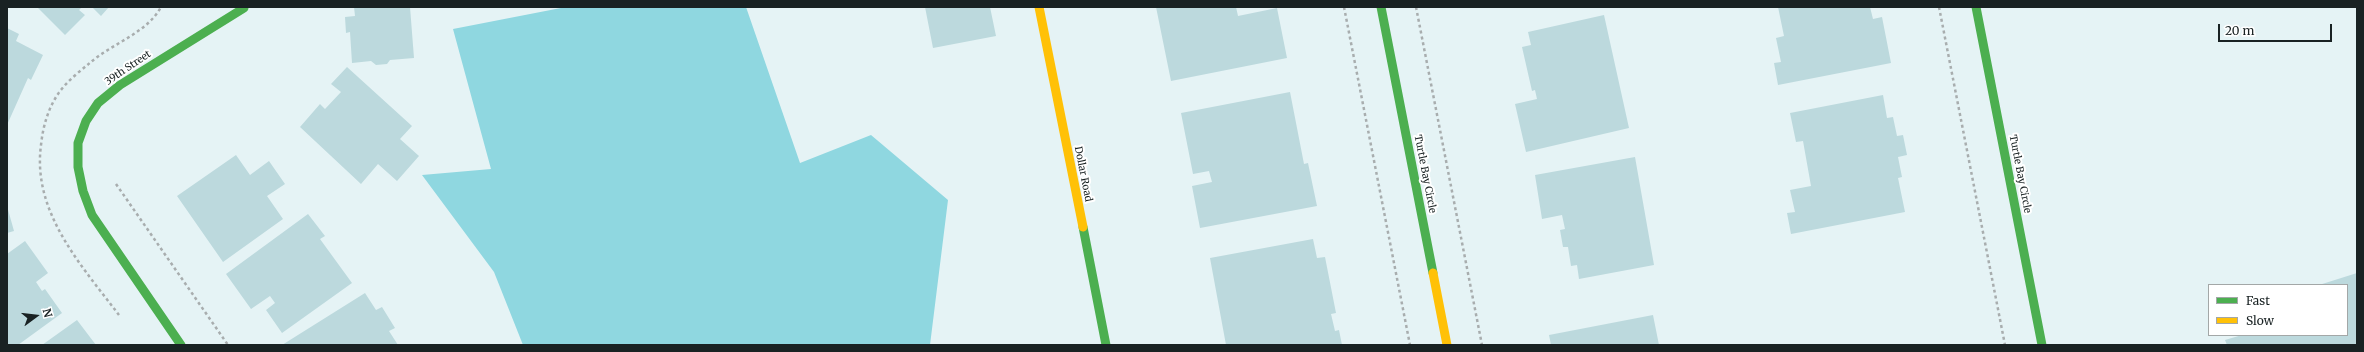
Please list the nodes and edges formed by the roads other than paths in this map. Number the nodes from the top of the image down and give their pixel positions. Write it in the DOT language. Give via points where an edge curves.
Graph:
graph roads {
  1 [pos="1039,7"];
  2 [pos="1381,7"];
  3 [pos="1976,7"];
  4 [pos="244,8"];
  5 [pos="181,345"];
  6 [pos="1106,345"];
  7 [pos="1447,345"];
  8 [pos="2042,345"];
  1 -- 6 [label="street, Dollar Road"];
  2 -- 7 [label="street, Turtle Bay Circle"];
  3 -- 8 [label="street, Turtle Bay Circle"];
  4 -- 5 [label="street, 39th Street" via="120,85 98,103 86,121 78,143 78,168 92,215"];
}
